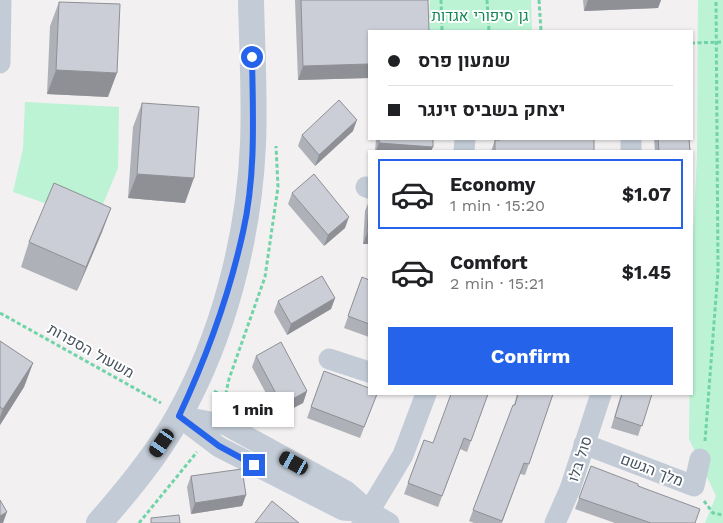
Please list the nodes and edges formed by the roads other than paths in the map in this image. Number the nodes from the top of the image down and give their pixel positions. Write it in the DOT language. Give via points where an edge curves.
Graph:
graph roads {
  1 [pos="2,0"];
  2 [pos="251,0"];
  3 [pos="0,64"];
  4 [pos="329,359"];
  5 [pos="368,372"];
  6 [pos="426,395"];
  7 [pos="601,395"];
  8 [pos="171,410"];
  9 [pos="584,444"];
  10 [pos="700,459"];
  11 [pos="366,518"];
  12 [pos="99,523"];
  13 [pos="389,523"];
  14 [pos="555,523"];
  1 -- 3 [label="street"];
  2 -- 8 [label="street" via="252,146 244,231 214,336"];
  4 -- 5 [label="street"];
  6 -- 11 [label="street" via="403,455"];
  7 -- 9 [label="street, סול בלו"];
  8 -- 11 [label="street" via="219,446 343,510"];
  8 -- 12 [label="street" via="142,471"];
  9 -- 10 [label="street, מלך הגשם" via="694,486"];
  9 -- 14 [label="street, סול בלו"];
  11 -- 13 [label="street"];
}
